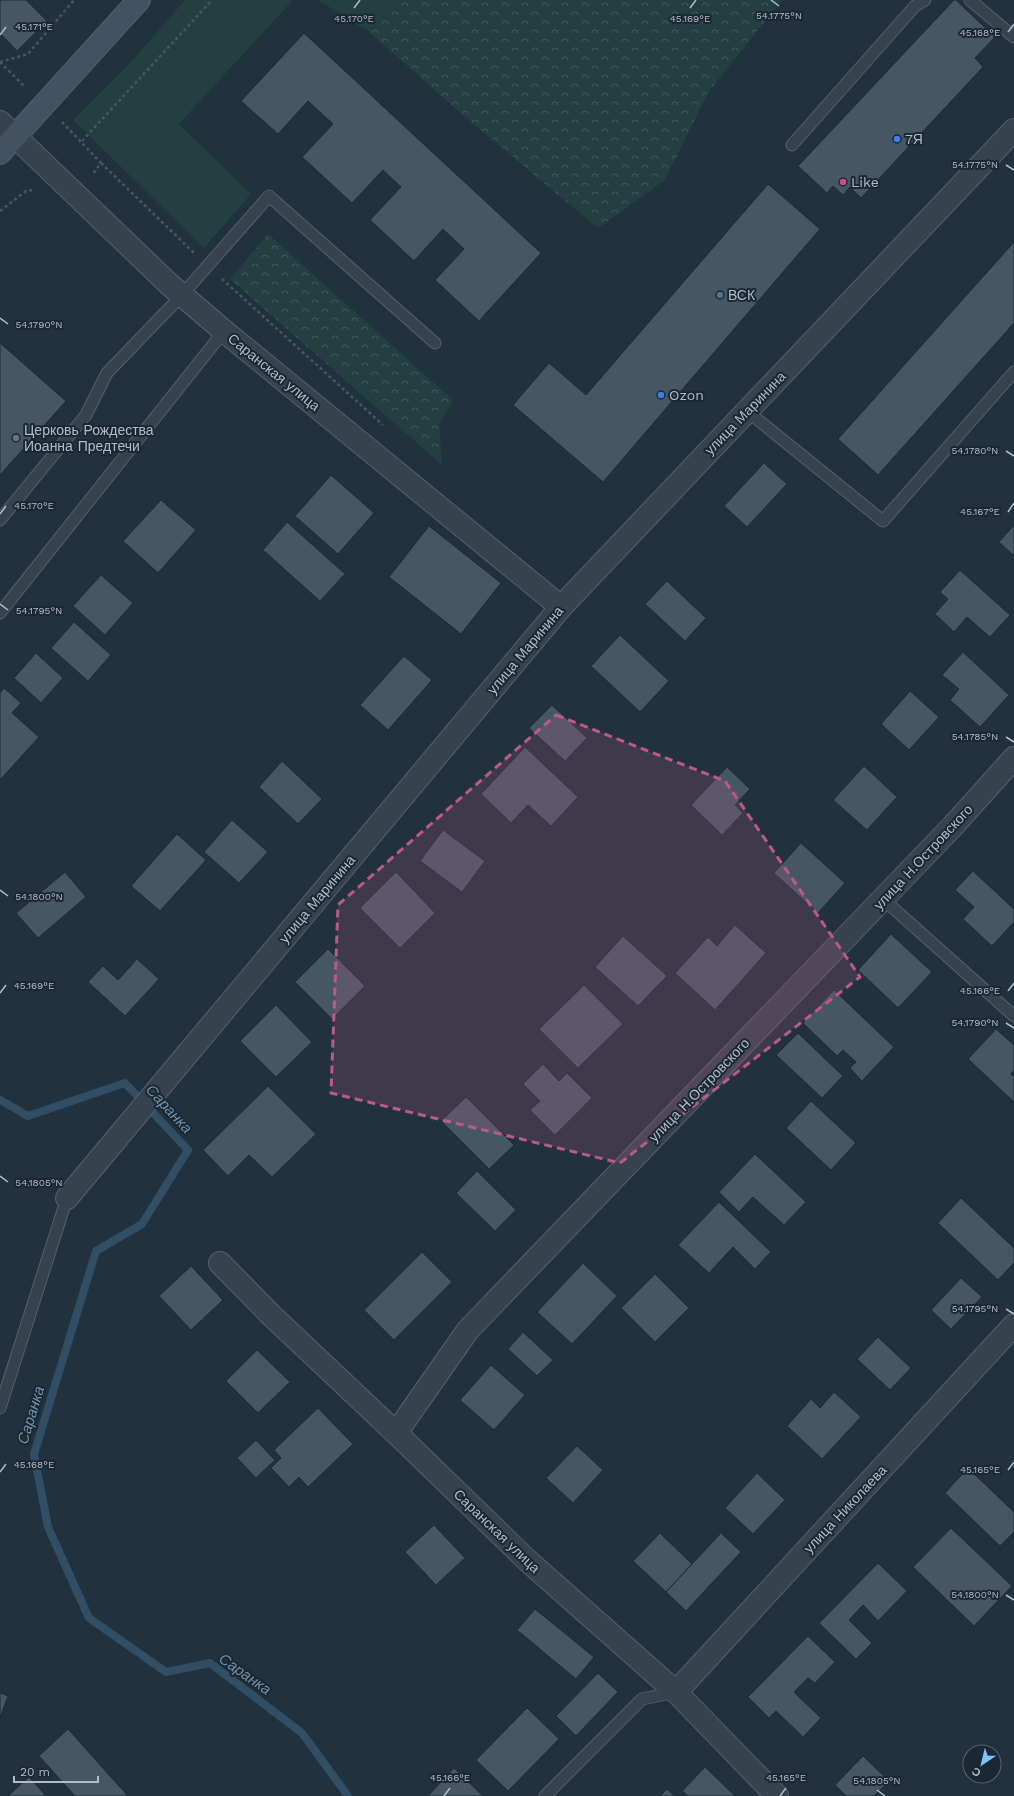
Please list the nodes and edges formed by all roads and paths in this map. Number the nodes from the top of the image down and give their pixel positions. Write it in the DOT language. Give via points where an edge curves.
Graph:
graph roads {
  1 [pos="74,0"];
  2 [pos="139,0"];
  3 [pos="212,0"];
  4 [pos="925,0"];
  5 [pos="970,0"];
  6 [pos="1014,37"];
  7 [pos="0,62"];
  8 [pos="7,130"];
  9 [pos="1014,130"];
  10 [pos="82,141"];
  11 [pos="792,145"];
  12 [pos="0,153"];
  13 [pos="101,162"];
  14 [pos="208,266"];
  15 [pos="182,295"];
  16 [pos="224,331"];
  17 [pos="435,343"];
  18 [pos="1014,372"];
  19 [pos="747,411"];
  20 [pos="388,430"];
  21 [pos="0,520"];
  22 [pos="561,607"];
  23 [pos="0,613"];
  24 [pos="1014,758"];
  25 [pos="883,898"];
  26 [pos="1014,1016"];
  27 [pos="67,1198"];
  28 [pos="220,1263"];
  29 [pos="1014,1325"];
  30 [pos="0,1408"];
  31 [pos="396,1433"];
  32 [pos="676,1692"];
  33 [pos="545,1796"];
  34 [pos="777,1796"];
  1 -- 7 [label="path" via="28,54"];
  2 -- 8 [label="main road"];
  3 -- 10 [label="path"];
  4 -- 11 [label="lane" via="915,6"];
  5 -- 6 [label="lane"];
  8 -- 12 [label="main road"];
  8 -- 15 [label="street, Саранская улица"];
  9 -- 19 [label="street, улица Маринина"];
  13 -- 14 [label="path"];
  14 -- 15 [label="lane"];
  14 -- 17 [label="lane" via="268,196"];
  14 -- 20 [label="path"];
  15 -- 16 [label="street, Саранская улица"];
  15 -- 21 [label="lane" via="107,373 86,415"];
  16 -- 22 [label="street, Саранская улица"];
  16 -- 23 [label="lane"];
  18 -- 19 [label="lane" via="883,521"];
  19 -- 22 [label="street, улица Маринина"];
  22 -- 27 [label="street, улица Маринина"];
  24 -- 25 [label="street, улица Н.Островского"];
  25 -- 26 [label="lane"];
  25 -- 31 [label="street, улица Н.Островского" via="468,1330"];
  27 -- 30 [label="lane"];
  28 -- 31 [label="street, Саранская улица"];
  29 -- 32 [label="street, улица Николаева"];
  31 -- 32 [label="street, Саранская улица" via="528,1561"];
  32 -- 33 [label="lane" via="642,1699"];
  32 -- 34 [label="street, Саранская улица"];
}
